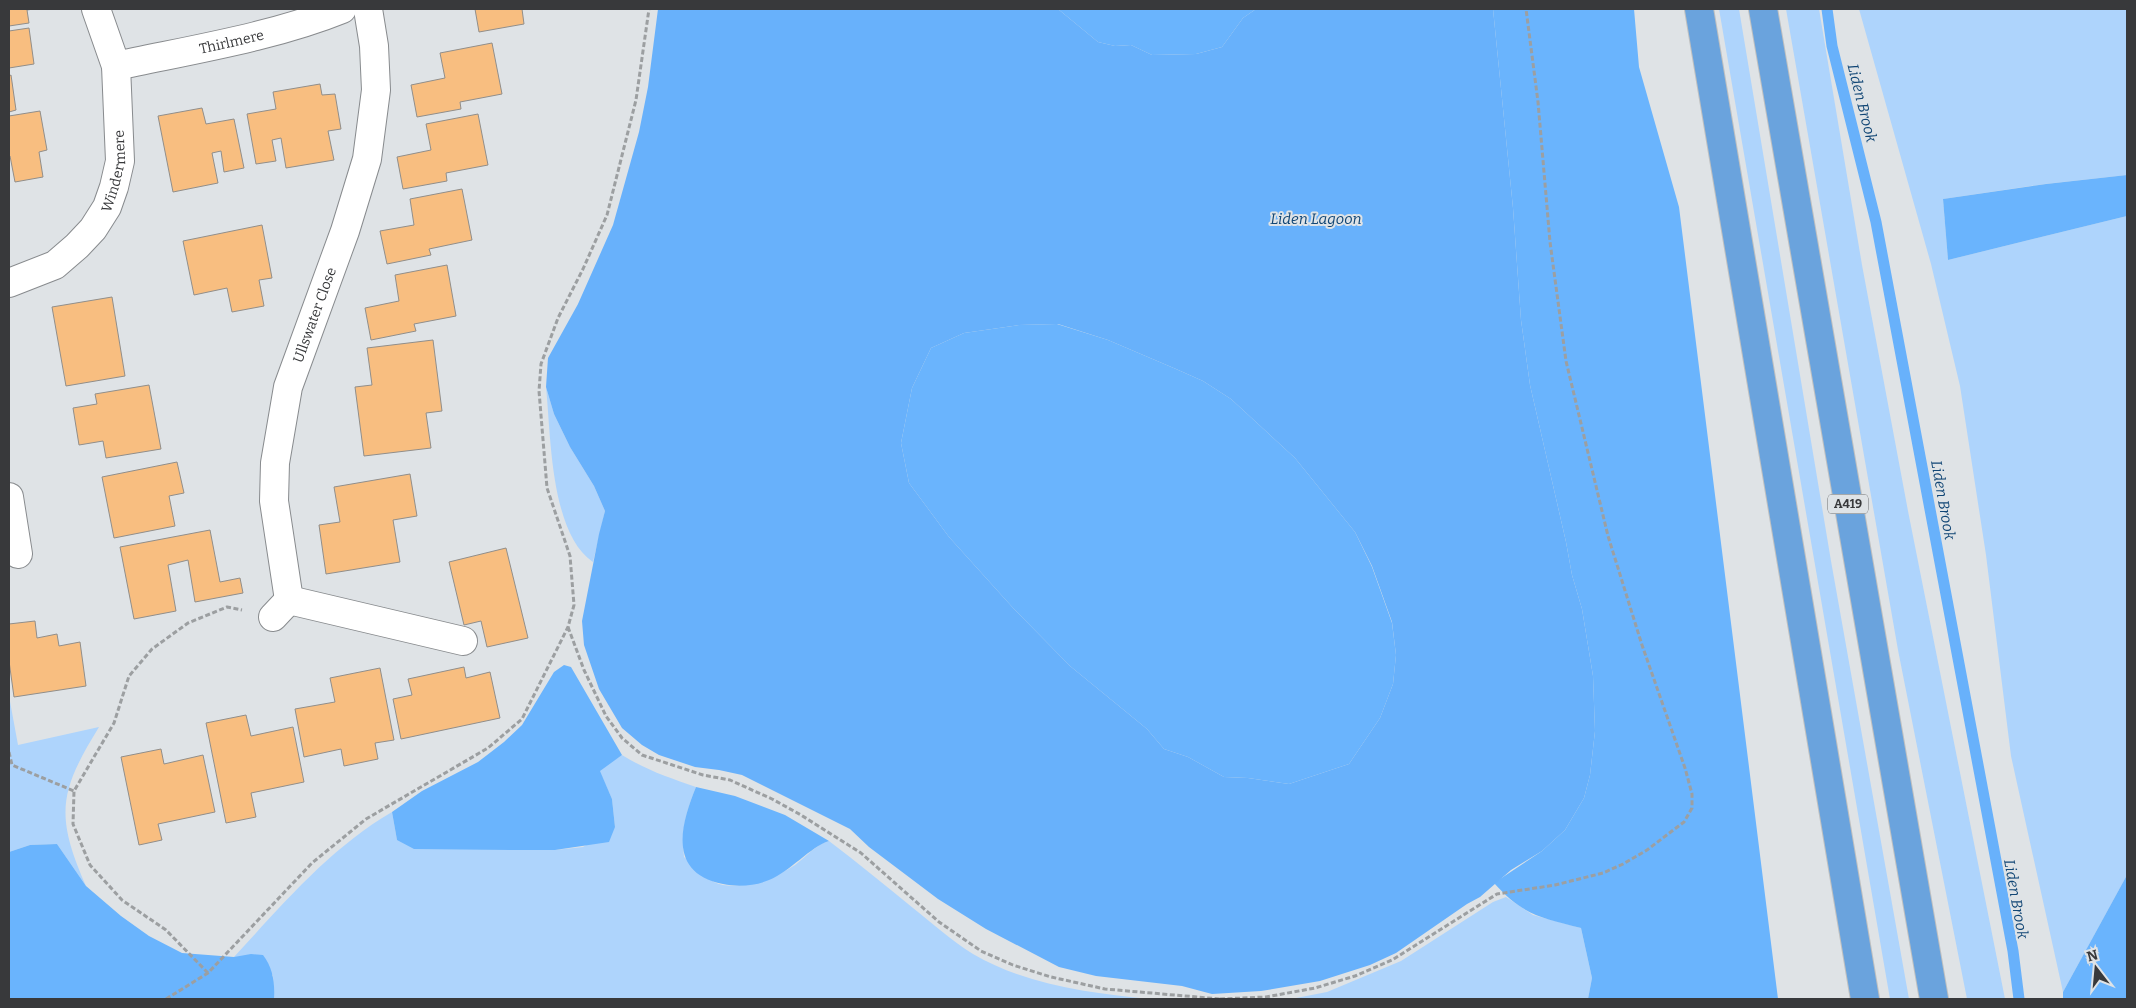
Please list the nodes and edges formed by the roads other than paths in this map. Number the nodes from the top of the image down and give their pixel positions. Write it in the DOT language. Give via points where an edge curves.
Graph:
graph roads {
  1 [pos="96,9"];
  2 [pos="342,9"];
  3 [pos="368,9"];
  4 [pos="1699,9"];
  5 [pos="1763,9"];
  6 [pos="116,66"];
  7 [pos="9,283"];
  8 [pos="9,497"];
  9 [pos="18,554"];
  10 [pos="463,641"];
  11 [pos="1865,999"];
  12 [pos="1934,999"];
  1 -- 6 [label="street, Windermere"];
  2 -- 6 [label="street, Thirlmere" via="272,31"];
  3 -- 10 [label="street, Ullswater Close" via="376,90 367,159 345,231 288,387 275,463 274,501 281,608"];
  4 -- 11 [label="highway"];
  5 -- 12 [label="highway, A419"];
  6 -- 7 [label="street, Windermere" via="120,161 107,207 77,246 55,265"];
  8 -- 9 [label="street"];
}
